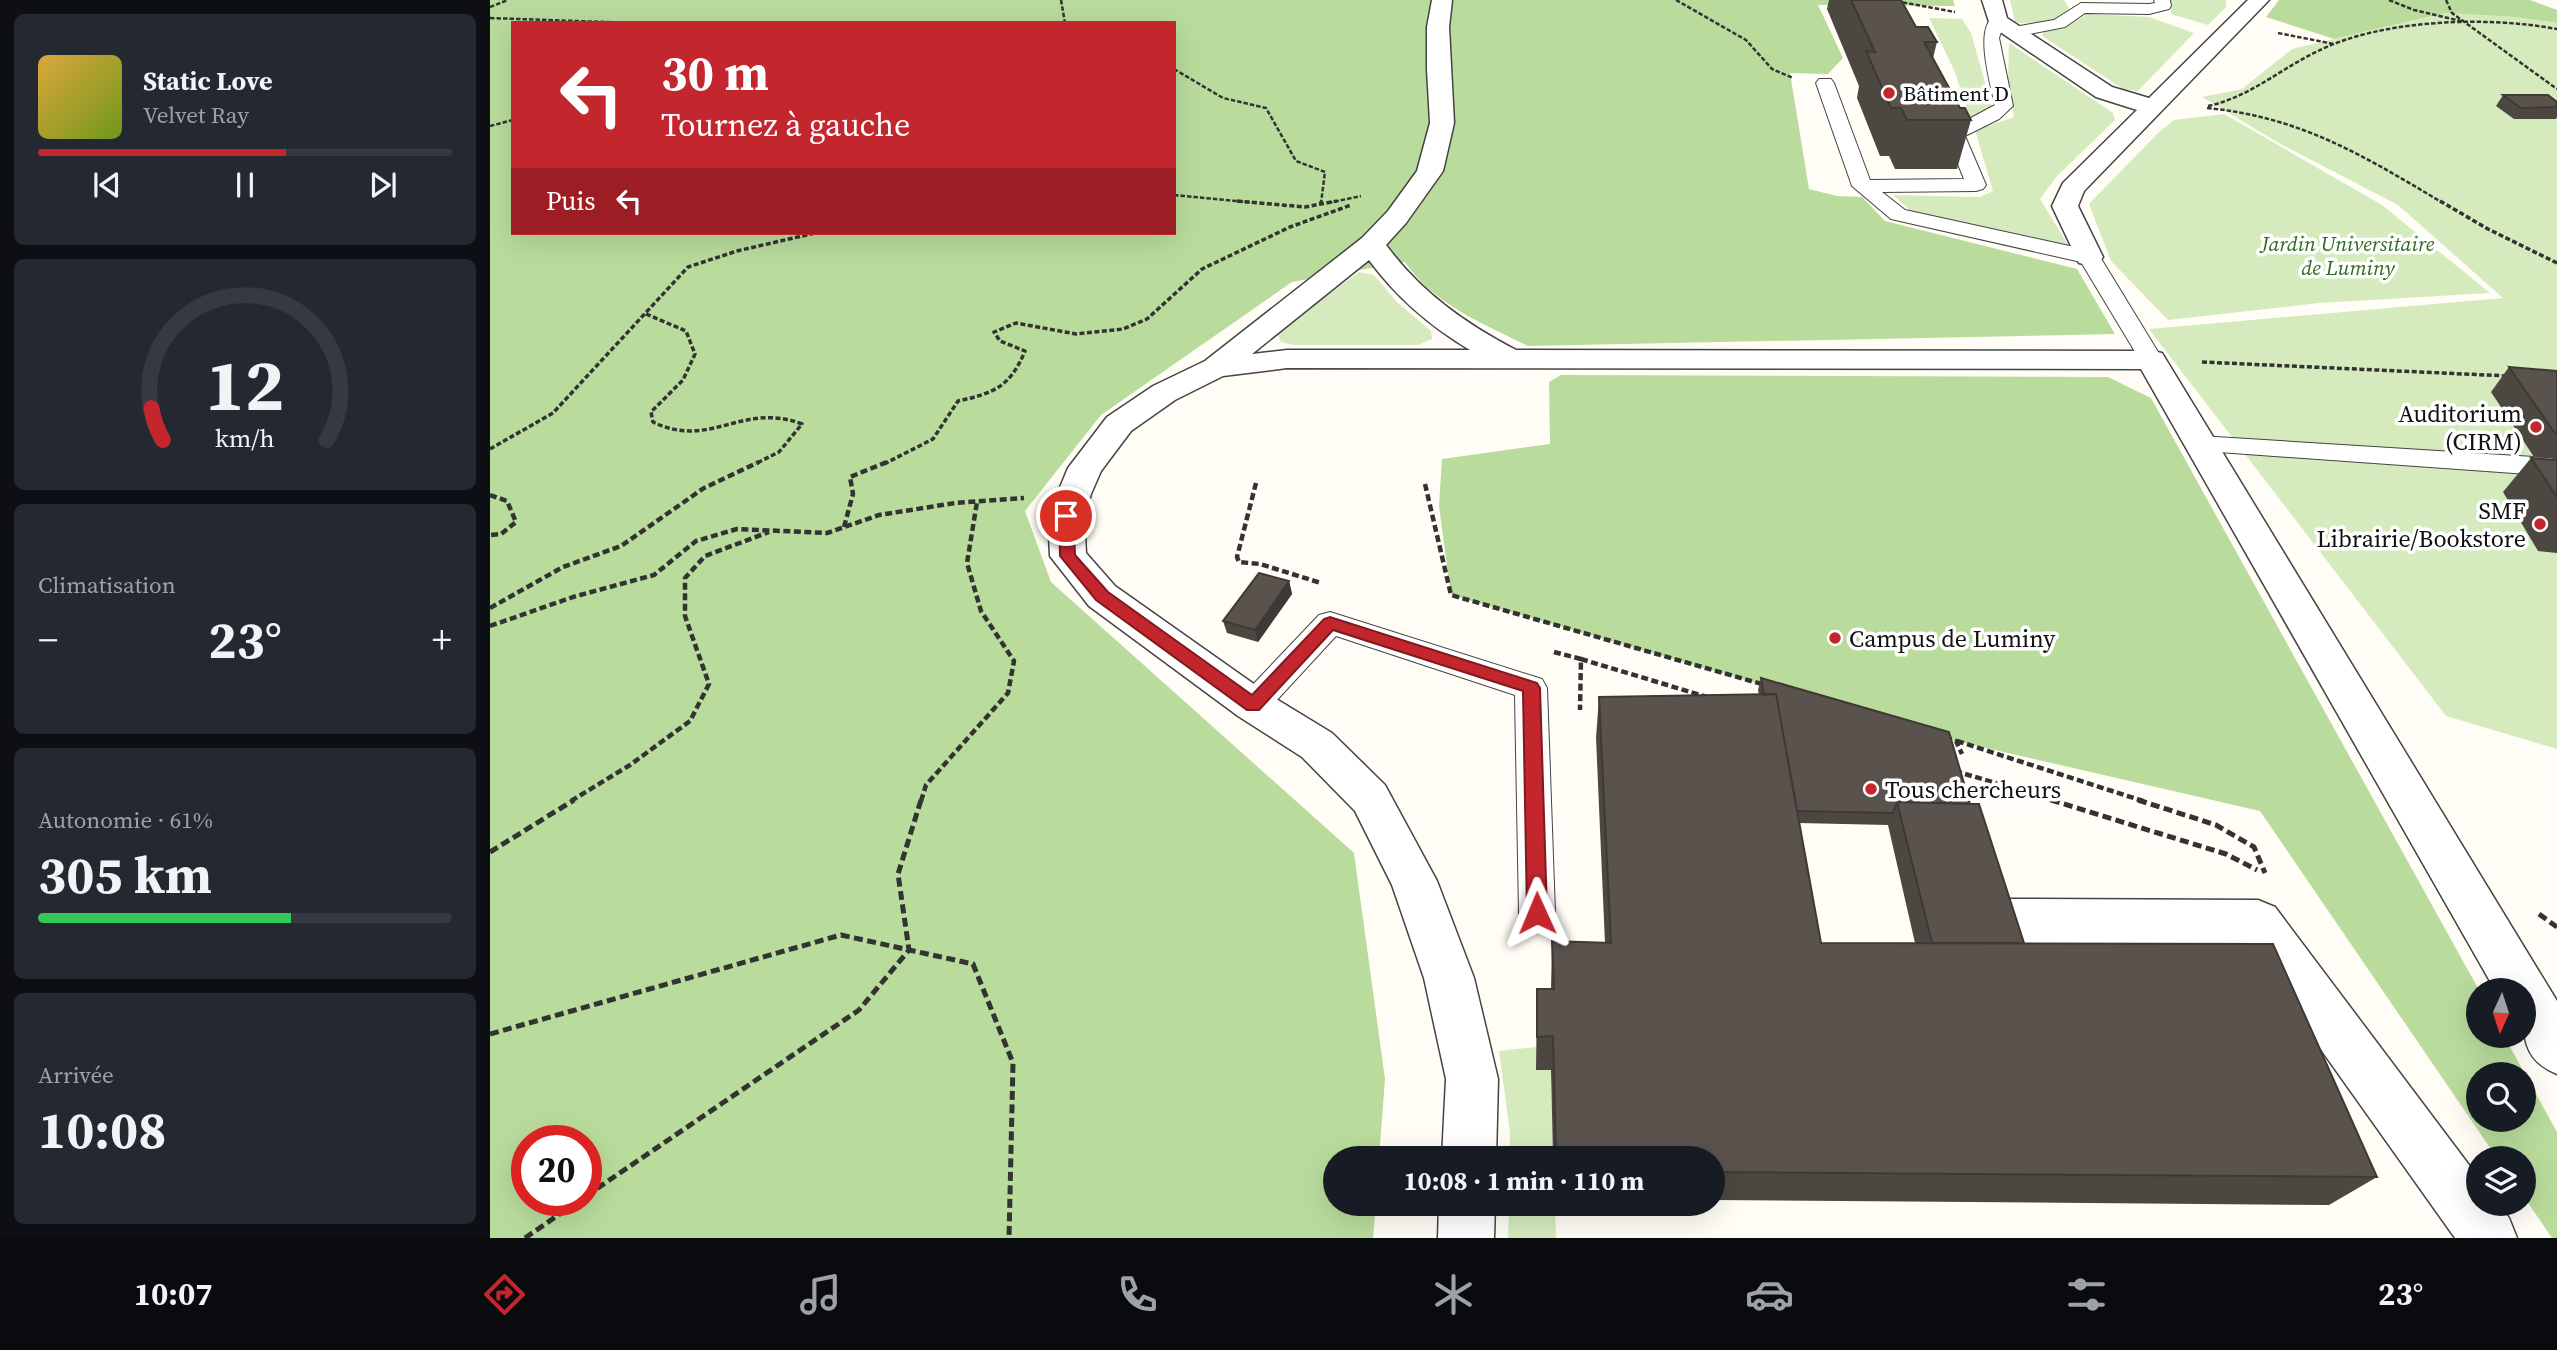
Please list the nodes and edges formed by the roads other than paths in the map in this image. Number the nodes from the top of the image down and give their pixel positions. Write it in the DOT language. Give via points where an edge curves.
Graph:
graph roads {
  1 [pos="1442,0"];
  2 [pos="2162,0"];
  3 [pos="2259,0"];
  4 [pos="2001,18"];
  5 [pos="1825,83"];
  6 [pos="2153,107"];
  7 [pos="1862,186"];
  8 [pos="1372,244"];
  9 [pos="2089,257"];
  10 [pos="1511,359"];
  11 [pos="2151,360"];
  12 [pos="1216,368"];
  13 [pos="2200,444"];
  14 [pos="2557,478"];
  15 [pos="1253,705"];
  16 [pos="1537,913"];
  17 [pos="2010,921"];
  18 [pos="2515,978"];
  19 [pos="2536,1013"];
  20 [pos="2557,1049"];
  21 [pos="1469,1146"];
  22 [pos="1467,1216"];
  23 [pos="1466,1238"];
  24 [pos="2489,1238"];
  1 -- 8 [label="street" via="1438,27 1442,123 1430,171 1410,186"];
  2 -- 4 [label="lane" via="2163,6 2148,9 2081,8 2059,24"];
  3 -- 6 [label="street"];
  4 -- 6 [label="street" via="2104,92"];
  4 -- 7 [label="lane" via="1991,38 2004,106 1997,115 1955,135 1976,185"];
  5 -- 7 [label="lane"];
  6 -- 9 [label="street" via="2072,188 2065,206"];
  7 -- 9 [label="lane" via="1898,215"];
  8 -- 10 [label="street" via="1394,277 1420,302 1459,333"];
  8 -- 12 [label="street"];
  9 -- 11 [label="lane"];
  10 -- 11 [label="street"];
  10 -- 12 [label="street" via="1287,359"];
  11 -- 13 [label="street"];
  12 -- 15 [label="street" via="1164,393 1119,424 1085,468 1074,495 1066,516 1068,556 1102,596"];
  13 -- 14 [label="lane" via="2551,467"];
  13 -- 18 [label="street"];
  15 -- 16 [label="lane" via="1330,623 1531,688"];
  15 -- 21 [label="street" via="1317,746 1370,798 1414,881 1450,978 1472,1079"];
  17 -- 24 [label="street" via="2259,922"];
  19 -- 20 [label="street"];
  22 -- 23 [label="street"];
}
